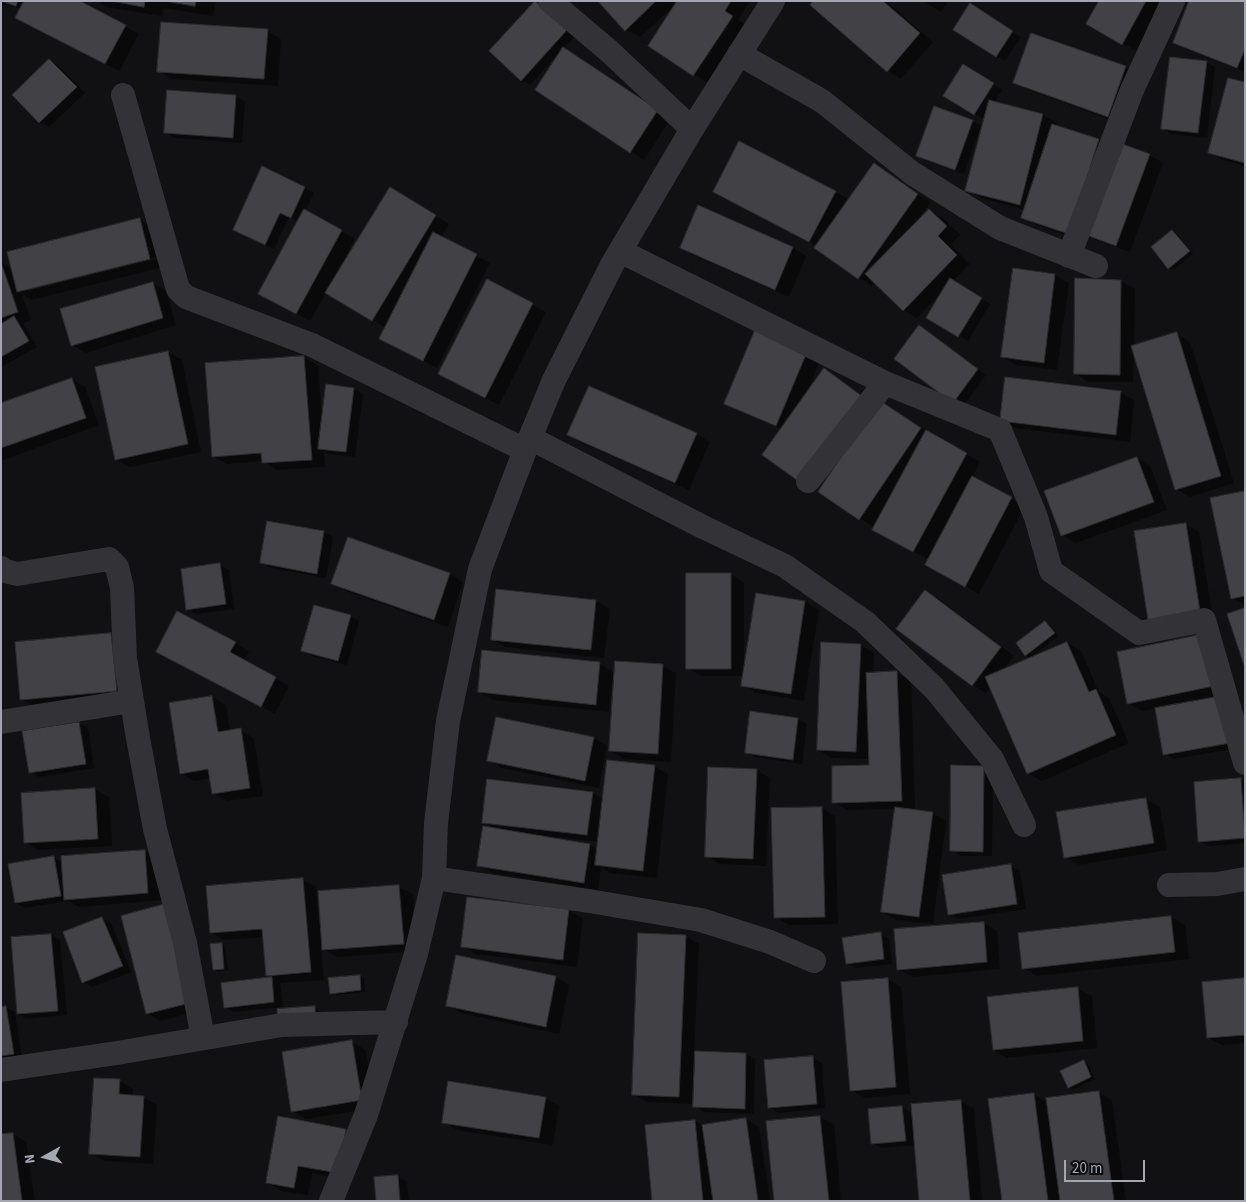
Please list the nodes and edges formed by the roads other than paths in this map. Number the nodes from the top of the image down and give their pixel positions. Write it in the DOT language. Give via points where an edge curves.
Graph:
graph roads {
  1 [pos="550,1"];
  2 [pos="773,1"];
  3 [pos="1173,1"];
  4 [pos="739,54"];
  5 [pos="123,95"];
  6 [pos="692,129"];
  7 [pos="620,251"];
  8 [pos="1069,256"];
  9 [pos="1096,266"];
  10 [pos="885,383"];
  11 [pos="527,444"];
  12 [pos="808,481"];
  13 [pos="1,568"];
  14 [pos="132,701"];
  15 [pos="1,722"];
  16 [pos="1245,762"];
  17 [pos="1024,825"];
  18 [pos="434,878"];
  19 [pos="1245,880"];
  20 [pos="1169,885"];
  21 [pos="814,961"];
  22 [pos="396,1022"];
  23 [pos="203,1038"];
  24 [pos="1,1070"];
  25 [pos="331,1201"];
  1 -- 6 [label="street"];
  2 -- 4 [label="street"];
  3 -- 8 [label="street" via="1132,90"];
  4 -- 6 [label="street"];
  4 -- 8 [label="street" via="822,101 912,173 1000,228"];
  5 -- 11 [label="street" via="178,290 186,297 312,345"];
  6 -- 7 [label="street"];
  7 -- 10 [label="street"];
  7 -- 11 [label="street" via="554,380"];
  8 -- 9 [label="street"];
  10 -- 12 [label="street"];
  10 -- 16 [label="street" via="1000,430 1036,517 1051,571 1139,633 1204,620"];
  11 -- 17 [label="street" via="785,566 865,622 934,688 992,759"];
  11 -- 18 [label="street" via="480,570 448,721 436,822"];
  13 -- 14 [label="street" via="17,574 109,559 117,567 122,588 124,658"];
  14 -- 15 [label="street"];
  14 -- 23 [label="street" via="155,829 185,943"];
  18 -- 21 [label="street" via="701,920 770,942"];
  18 -- 22 [label="street"];
  19 -- 20 [label="street"];
  22 -- 23 [label="street" via="282,1024"];
  22 -- 25 [label="street" via="366,1115"];
  23 -- 24 [label="street"];
}
